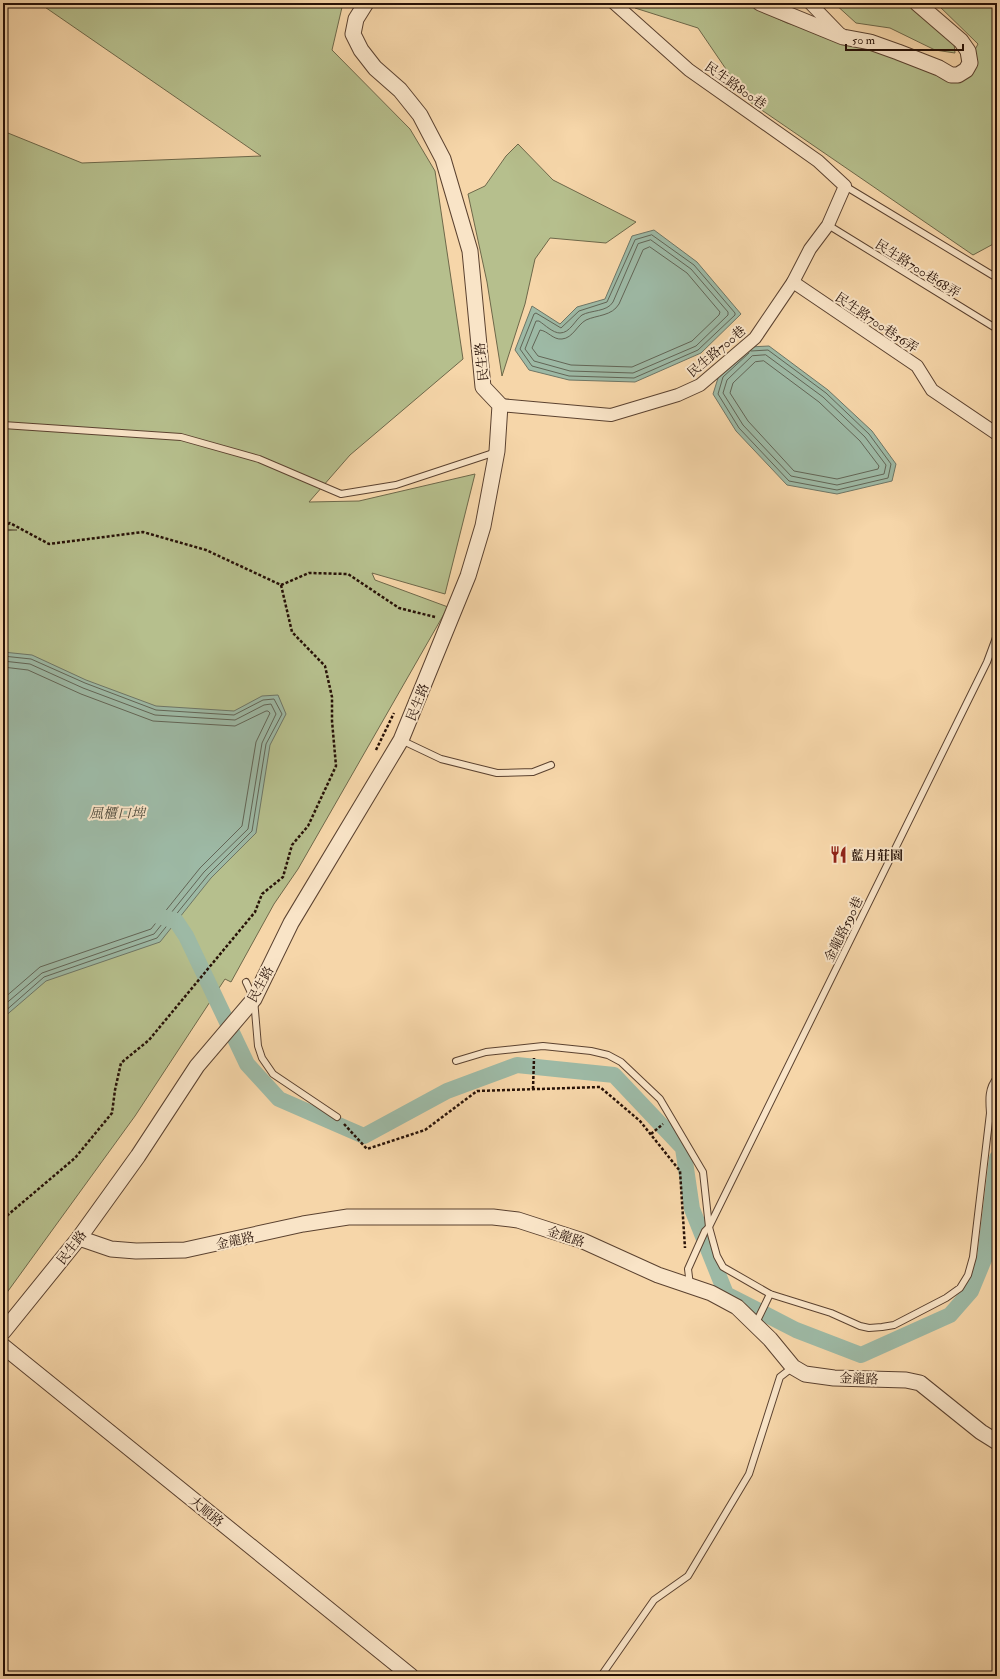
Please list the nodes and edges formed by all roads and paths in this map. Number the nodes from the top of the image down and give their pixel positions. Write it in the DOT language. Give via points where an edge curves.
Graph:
graph roads {
  1 [pos="366,3"];
  2 [pos="614,3"];
  3 [pos="760,3"];
  4 [pos="810,3"];
  5 [pos="917,3"];
  6 [pos="843,37"];
  7 [pos="845,186"];
  8 [pos="828,225"];
  9 [pos="997,278"];
  10 [pos="793,282"];
  11 [pos="997,329"];
  12 [pos="500,405"];
  13 [pos="3,425"];
  14 [pos="997,434"];
  15 [pos="497,452"];
  16 [pos="3,526"];
  17 [pos="281,585"];
  18 [pos="449,621"];
  19 [pos="997,635"];
  20 [pos="396,709"];
  21 [pos="401,740"];
  22 [pos="375,751"];
  23 [pos="551,765"];
  24 [pos="246,982"];
  25 [pos="254,1000"];
  26 [pos="535,1046"];
  27 [pos="456,1061"];
  28 [pos="997,1078"];
  29 [pos="533,1089"];
  30 [pos="337,1116"];
  31 [pos="671,1118"];
  32 [pos="651,1134"];
  33 [pos="3,1219"];
  34 [pos="707,1229"];
  35 [pos="79,1238"];
  36 [pos="688,1269"];
  37 [pos="690,1285"];
  38 [pos="770,1294"];
  39 [pos="755,1324"];
  40 [pos="3,1332"];
  41 [pos="3,1346"];
  42 [pos="793,1367"];
  43 [pos="997,1442"];
  44 [pos="411,1676"];
  45 [pos="601,1676"];
  1 -- 12 [label="street, 民生路" via="356,19 353,34 358,45 375,68 400,90 420,115 443,159 470,251 483,387"];
  2 -- 7 [label="street, 民生路800巷" via="689,70 818,161"];
  3 -- 6 [label="street"];
  4 -- 6 [label="street"];
  5 -- 6 [label="street" via="961,41 968,51 970,63 966,70 958,75 951,75 870,42"];
  7 -- 8 [label="street, 民生路700巷"];
  7 -- 9 [label="lane"];
  8 -- 10 [label="street, 民生路700巷" via="810,249"];
  8 -- 11 [label="lane, 民生路700巷68弄"];
  10 -- 12 [label="street, 民生路700巷" via="755,338 700,385 678,395 611,415"];
  10 -- 14 [label="street, 民生路700巷56弄" via="917,366 932,390"];
  12 -- 15 [label="street, 民生路"];
  13 -- 15 [label="lane" via="181,437 259,459 341,494 396,485"];
  15 -- 18 [label="street, 民生路" via="483,526 468,576"];
  16 -- 17 [label="path" via="10,523 49,544 143,532 206,550"];
  17 -- 18 [label="path" via="309,573 348,574 399,608"];
  17 -- 33 [label="path" via="292,632 325,666 332,697 336,766 308,826 292,845 283,877 262,894 255,912 149,1040 121,1063 112,1113 75,1158"];
  18 -- 21 [label="street, 民生路"];
  19 -- 34 [label="lane, 金龍路590巷" via="987,662"];
  20 -- 22 [label="path"];
  21 -- 23 [label="lane" via="441,759 497,773 533,772"];
  21 -- 25 [label="street, 民生路" via="291,923"];
  24 -- 25 [label="lane"];
  25 -- 30 [label="lane" via="258,1046 262,1058 273,1074"];
  25 -- 35 [label="street, 民生路" via="197,1066 138,1156"];
  26 -- 27 [label="lane" via="486,1052"];
  26 -- 29 [label="path"];
  26 -- 31 [label="lane" via="608,1055 621,1062 660,1099"];
  28 -- 38 [label="lane" via="989,1094 990,1113 973,1257 968,1275 960,1288 894,1325 869,1328"];
  29 -- 30 [label="path" via="477,1091 425,1130 367,1149"];
  29 -- 32 [label="path" via="600,1087 640,1121"];
  31 -- 32 [label="path"];
  31 -- 34 [label="lane" via="703,1172"];
  32 -- 36 [label="path" via="680,1171"];
  34 -- 36 [label="lane, 金龍路590巷"];
  34 -- 38 [label="lane" via="723,1267"];
  35 -- 37 [label="street, 金龍路" via="111,1249 185,1250 348,1217 493,1217 518,1220 583,1241 658,1275"];
  35 -- 40 [label="street, 民生路"];
  36 -- 37 [label="lane"];
  37 -- 39 [label="street, 金龍路" via="737,1307"];
  38 -- 39 [label="lane"];
  39 -- 42 [label="street, 金龍路"];
  41 -- 44 [label="street, 大順路"];
  42 -- 43 [label="street, 金龍路" via="805,1374 834,1378 906,1380 920,1383"];
  42 -- 45 [label="lane" via="780,1378 748,1474 688,1576 654,1600"];
}
